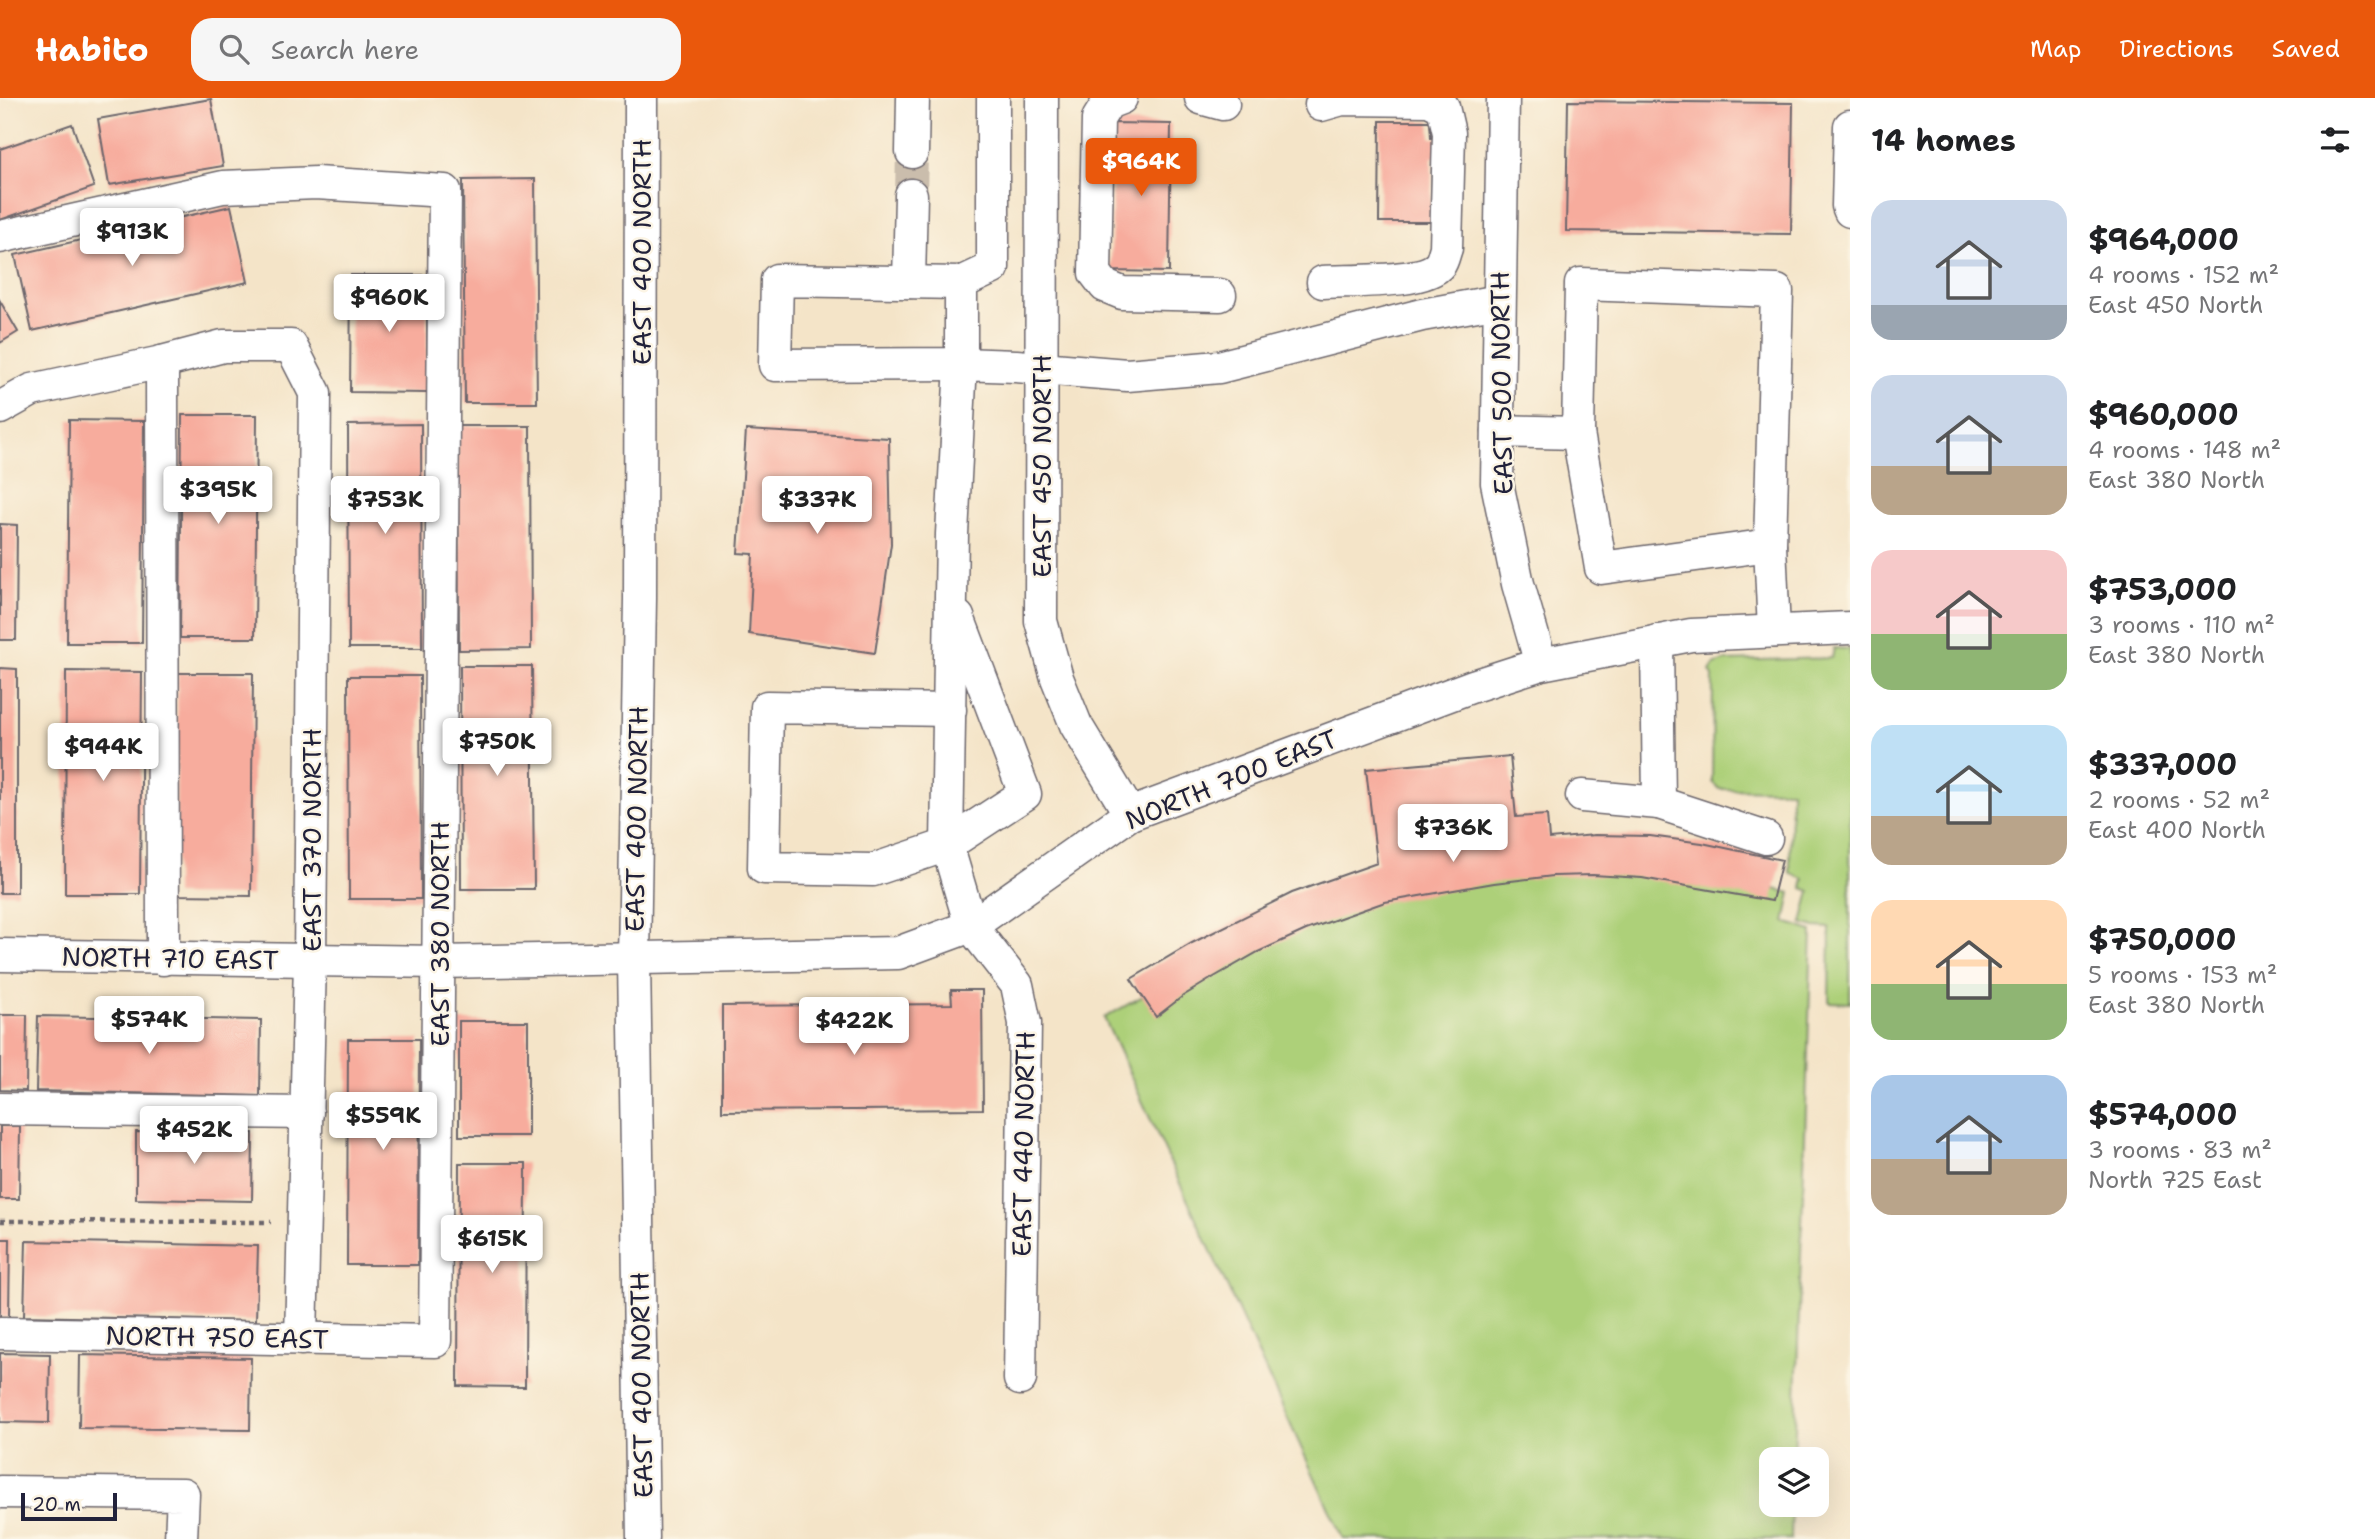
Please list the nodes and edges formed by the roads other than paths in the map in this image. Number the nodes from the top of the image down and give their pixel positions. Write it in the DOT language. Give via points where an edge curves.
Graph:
graph roads {
  1 [pos="641,98"];
  2 [pos="914,98"];
  3 [pos="993,98"];
  4 [pos="1042,98"];
  5 [pos="1121,98"];
  6 [pos="1503,98"];
  7 [pos="1321,105"];
  8 [pos="1850,126"];
  9 [pos="912,152"];
  10 [pos="911,195"];
  11 [pos="1850,211"];
  12 [pos="0,237"];
  13 [pos="909,282"];
  14 [pos="1323,282"];
  15 [pos="961,283"];
  16 [pos="1220,295"];
  17 [pos="1500,301"];
  18 [pos="162,362"];
  19 [pos="961,364"];
  20 [pos="1041,367"];
  21 [pos="0,408"];
  22 [pos="1498,431"];
  23 [pos="1578,433"];
  24 [pos="1770,545"];
  25 [pos="951,600"];
  26 [pos="1850,628"];
  27 [pos="1774,631"];
  28 [pos="1657,642"];
  29 [pos="1541,664"];
  30 [pos="950,710"];
  31 [pos="1582,796"];
  32 [pos="1659,803"];
  33 [pos="1130,814"];
  34 [pos="1766,838"];
  35 [pos="947,845"];
  36 [pos="971,926"];
  37 [pos="0,955"];
  38 [pos="163,959"];
  39 [pos="634,960"];
  40 [pos="310,961"];
  41 [pos="439,962"];
  42 [pos="0,1109"];
  43 [pos="307,1113"];
  44 [pos="0,1333"];
  45 [pos="301,1339"];
  46 [pos="435,1341"];
  47 [pos="1020,1379"];
  48 [pos="0,1492"];
  49 [pos="181,1539"];
  50 [pos="643,1539"];
  1 -- 39 [label="street, EAST 400 NORTH"];
  2 -- 9 [label="street"];
  3 -- 15 [label="street" via="993,268"];
  4 -- 20 [label="street, EAST 450 NORTH"];
  5 -- 16 [label="street" via="1108,103 1098,119 1095,273 1105,286 1122,293"];
  6 -- 17 [label="street, EAST 500 NORTH"];
  7 -- 14 [label="street" via="1342,99 1429,100 1443,107 1449,132 1446,248 1440,264 1425,274"];
  8 -- 11 [label="street"];
  10 -- 13 [label="street"];
  12 -- 41 [label="street, EAST 380 NORTH" via="223,187 316,183 445,191"];
  13 -- 15 [label="street"];
  13 -- 19 [label="street" via="777,280 775,365"];
  15 -- 19 [label="street"];
  17 -- 20 [label="street" via="1219,367 1127,375"];
  17 -- 22 [label="street, EAST 500 NORTH"];
  18 -- 21 [label="street" via="32,390"];
  18 -- 38 [label="street"];
  18 -- 40 [label="street, EAST 370 NORTH" via="223,346 291,346 314,393"];
  19 -- 20 [label="street"];
  19 -- 25 [label="street"];
  20 -- 33 [label="street, EAST 450 NORTH" via="1041,621 1076,725"];
  22 -- 23 [label="street"];
  22 -- 29 [label="street, EAST 500 NORTH" via="1497,483"];
  23 -- 24 [label="street" via="1601,568"];
  23 -- 24 [label="street" via="1581,284 1777,291"];
  24 -- 27 [label="street"];
  25 -- 30 [label="street"];
  25 -- 35 [label="street" via="1025,794"];
  26 -- 27 [label="street, NORTH 700 EAST"];
  27 -- 28 [label="street, NORTH 700 EAST" via="1691,635"];
  28 -- 29 [label="street, NORTH 700 EAST"];
  28 -- 32 [label="street"];
  29 -- 33 [label="street, NORTH 700 EAST"];
  30 -- 35 [label="street"];
  30 -- 35 [label="street" via="767,707 764,868 873,870"];
  31 -- 32 [label="street"];
  32 -- 34 [label="street"];
  33 -- 36 [label="street, NORTH 700 EAST"];
  35 -- 36 [label="street"];
  36 -- 39 [label="street, NORTH 700 EAST" via="898,953"];
  36 -- 47 [label="street, EAST 440 NORTH" via="1017,985 1025,1023"];
  37 -- 38 [label="street, NORTH 710 EAST"];
  38 -- 40 [label="street, NORTH 710 EAST"];
  39 -- 41 [label="street, NORTH 710 EAST"];
  39 -- 50 [label="street, EAST 400 NORTH"];
  40 -- 41 [label="street, NORTH 710 EAST"];
  40 -- 43 [label="street, EAST 370 NORTH"];
  41 -- 46 [label="street, EAST 380 NORTH"];
  42 -- 43 [label="street"];
  43 -- 45 [label="street, EAST 370 NORTH"];
  44 -- 45 [label="street, NORTH 750 EAST"];
  45 -- 46 [label="street, NORTH 750 EAST"];
  48 -- 49 [label="street" via="183,1494"];
}
